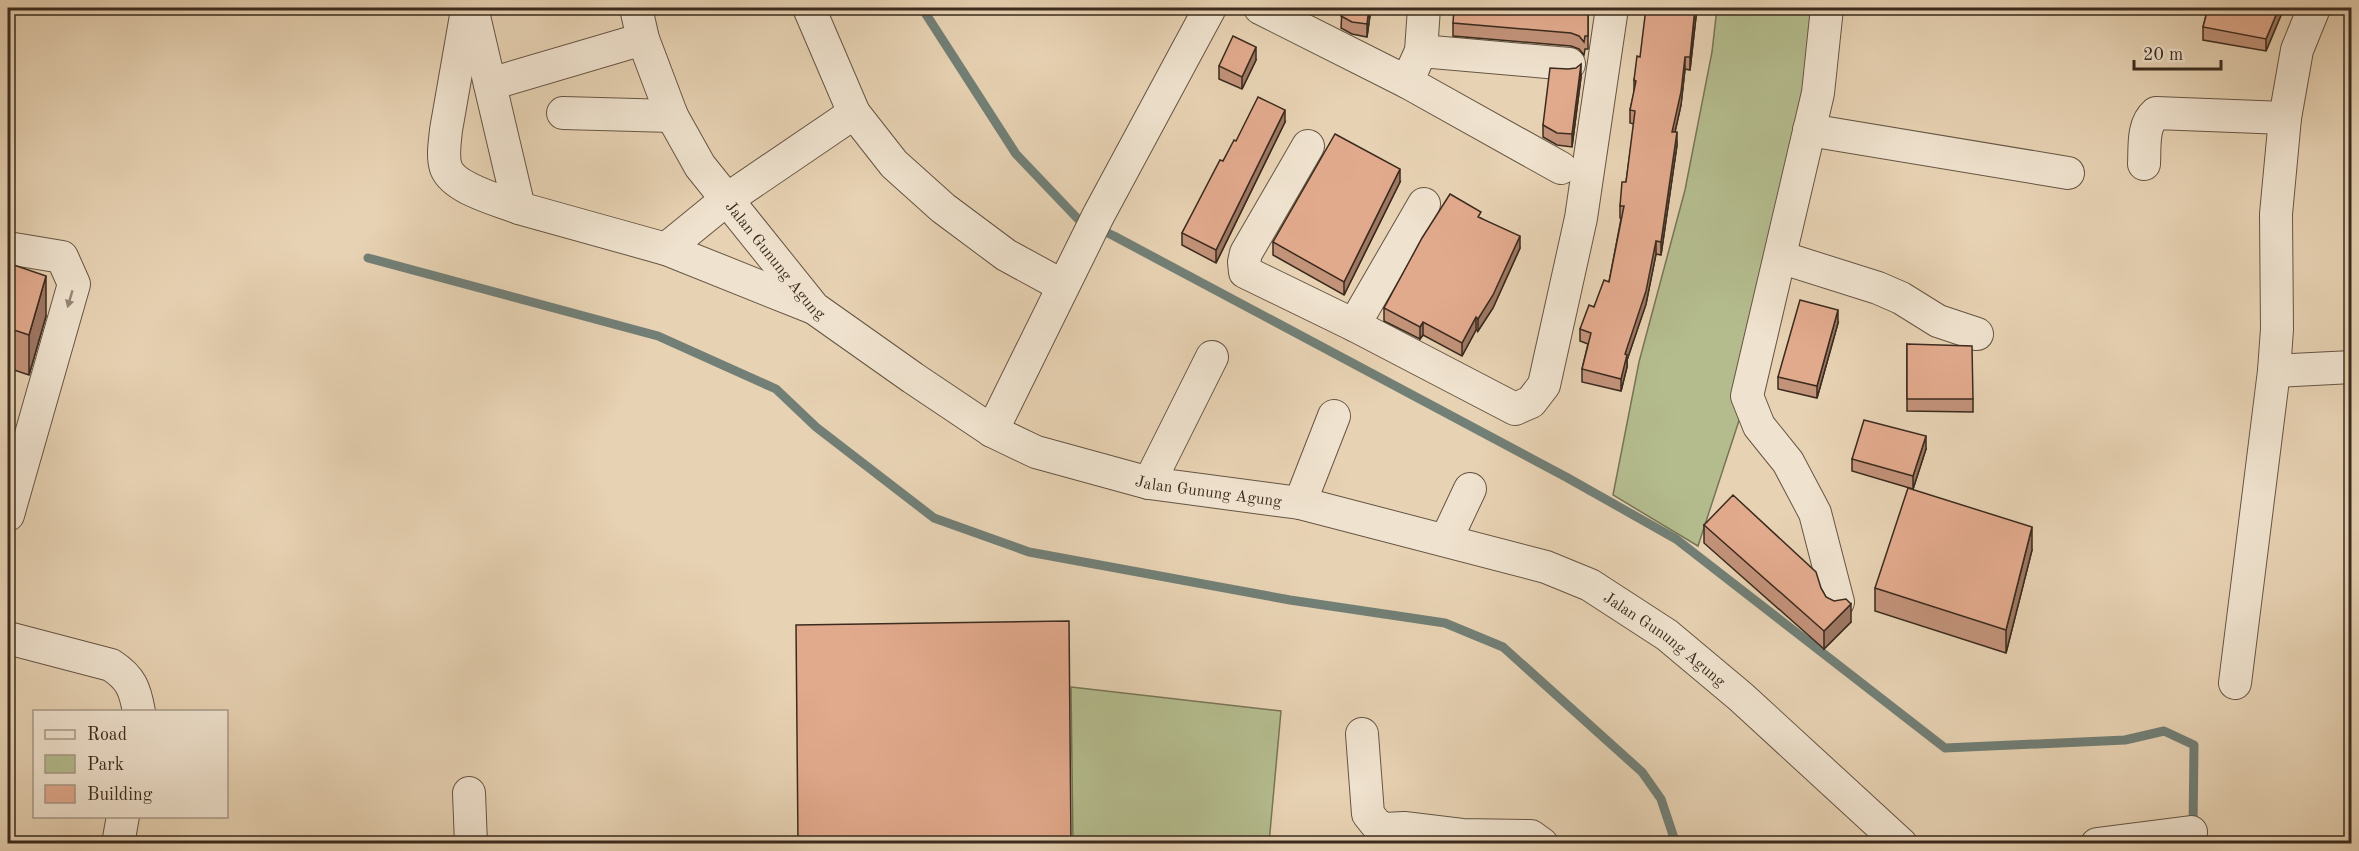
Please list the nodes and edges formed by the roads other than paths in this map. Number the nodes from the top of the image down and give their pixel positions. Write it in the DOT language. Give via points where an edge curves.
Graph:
graph roads {
  1 [pos="470,8"];
  2 [pos="636,8"];
  3 [pos="809,8"];
  4 [pos="1210,8"];
  5 [pos="1260,8"];
  6 [pos="1424,8"];
  7 [pos="1612,8"];
  8 [pos="1827,8"];
  9 [pos="2314,8"];
  10 [pos="643,39"];
  11 [pos="1421,51"];
  12 [pos="1569,64"];
  13 [pos="1407,82"];
  14 [pos="490,84"];
  15 [pos="563,113"];
  16 [pos="854,113"];
  17 [pos="672,116"];
  18 [pos="2285,118"];
  19 [pos="1809,130"];
  20 [pos="1308,146"];
  21 [pos="2144,164"];
  22 [pos="1561,168"];
  23 [pos="2068,173"];
  24 [pos="726,200"];
  25 [pos="1424,204"];
  26 [pos="519,208"];
  27 [pos="8,248"];
  28 [pos="666,249"];
  29 [pos="1780,256"];
  30 [pos="1063,286"];
  31 [pos="814,308"];
  32 [pos="1354,325"];
  33 [pos="1977,334"];
  34 [pos="1212,357"];
  35 [pos="2352,367"];
  36 [pos="2274,371"];
  37 [pos="1334,416"];
  38 [pos="992,431"];
  39 [pos="1149,483"];
  40 [pos="1470,489"];
  41 [pos="1300,503"];
  42 [pos="8,515"];
  43 [pos="1446,540"];
  44 [pos="1838,602"];
  45 [pos="8,638"];
  46 [pos="2235,683"];
  47 [pos="140,710"];
  48 [pos="1362,735"];
  49 [pos="469,794"];
  50 [pos="123,818"];
  51 [pos="2191,832"];
  52 [pos="118,843"];
  53 [pos="471,843"];
  54 [pos="1542,843"];
  55 [pos="1901,843"];
  56 [pos="2097,843"];
  1 -- 14 [label="street"];
  1 -- 26 [label="street" via="446,130 447,169 473,191"];
  2 -- 10 [label="street, Jalan Gunung Agung"];
  3 -- 16 [label="street"];
  4 -- 30 [label="street"];
  5 -- 13 [label="street"];
  6 -- 11 [label="street"];
  7 -- 32 [label="street" via="1581,218 1544,386 1532,402 1515,409"];
  8 -- 19 [label="street" via="1818,93"];
  9 -- 18 [label="street" via="2297,50"];
  10 -- 14 [label="street"];
  10 -- 17 [label="street, Jalan Gunung Agung"];
  11 -- 12 [label="street"];
  11 -- 13 [label="street"];
  13 -- 22 [label="street"];
  14 -- 26 [label="street"];
  15 -- 17 [label="street"];
  16 -- 24 [label="street"];
  16 -- 30 [label="street" via="894,164 943,208 1006,255"];
  17 -- 24 [label="street, Jalan Gunung Agung" via="700,166"];
  18 -- 21 [label="street" via="2156,113 2146,131"];
  18 -- 36 [label="street" via="2276,214"];
  19 -- 23 [label="street"];
  19 -- 29 [label="street"];
  20 -- 32 [label="street" via="1246,253 1245,272"];
  24 -- 28 [label="street"];
  24 -- 31 [label="street, Jalan Gunung Agung"];
  25 -- 32 [label="street"];
  26 -- 28 [label="street"];
  27 -- 42 [label="street, one-way" via="62,257 74,284"];
  28 -- 31 [label="street"];
  29 -- 33 [label="street" via="1878,288 1938,321"];
  29 -- 44 [label="street" via="1747,396 1759,426 1788,462 1815,513"];
  30 -- 38 [label="street"];
  31 -- 38 [label="street, Jalan Gunung Agung"];
  34 -- 39 [label="street"];
  35 -- 36 [label="street"];
  36 -- 46 [label="street"];
  37 -- 41 [label="street"];
  38 -- 39 [label="street, Jalan Gunung Agung" via="1036,452"];
  39 -- 41 [label="street, Jalan Gunung Agung"];
  40 -- 43 [label="street"];
  41 -- 43 [label="street, Jalan Gunung Agung"];
  43 -- 55 [label="street, Jalan Gunung Agung" via="1546,567 1590,585 1667,635"];
  45 -- 47 [label="street" via="111,665 125,674"];
  48 -- 54 [label="street" via="1368,814 1384,829 1531,836"];
  49 -- 53 [label="street"];
  50 -- 52 [label="street"];
  51 -- 56 [label="street"];
}
